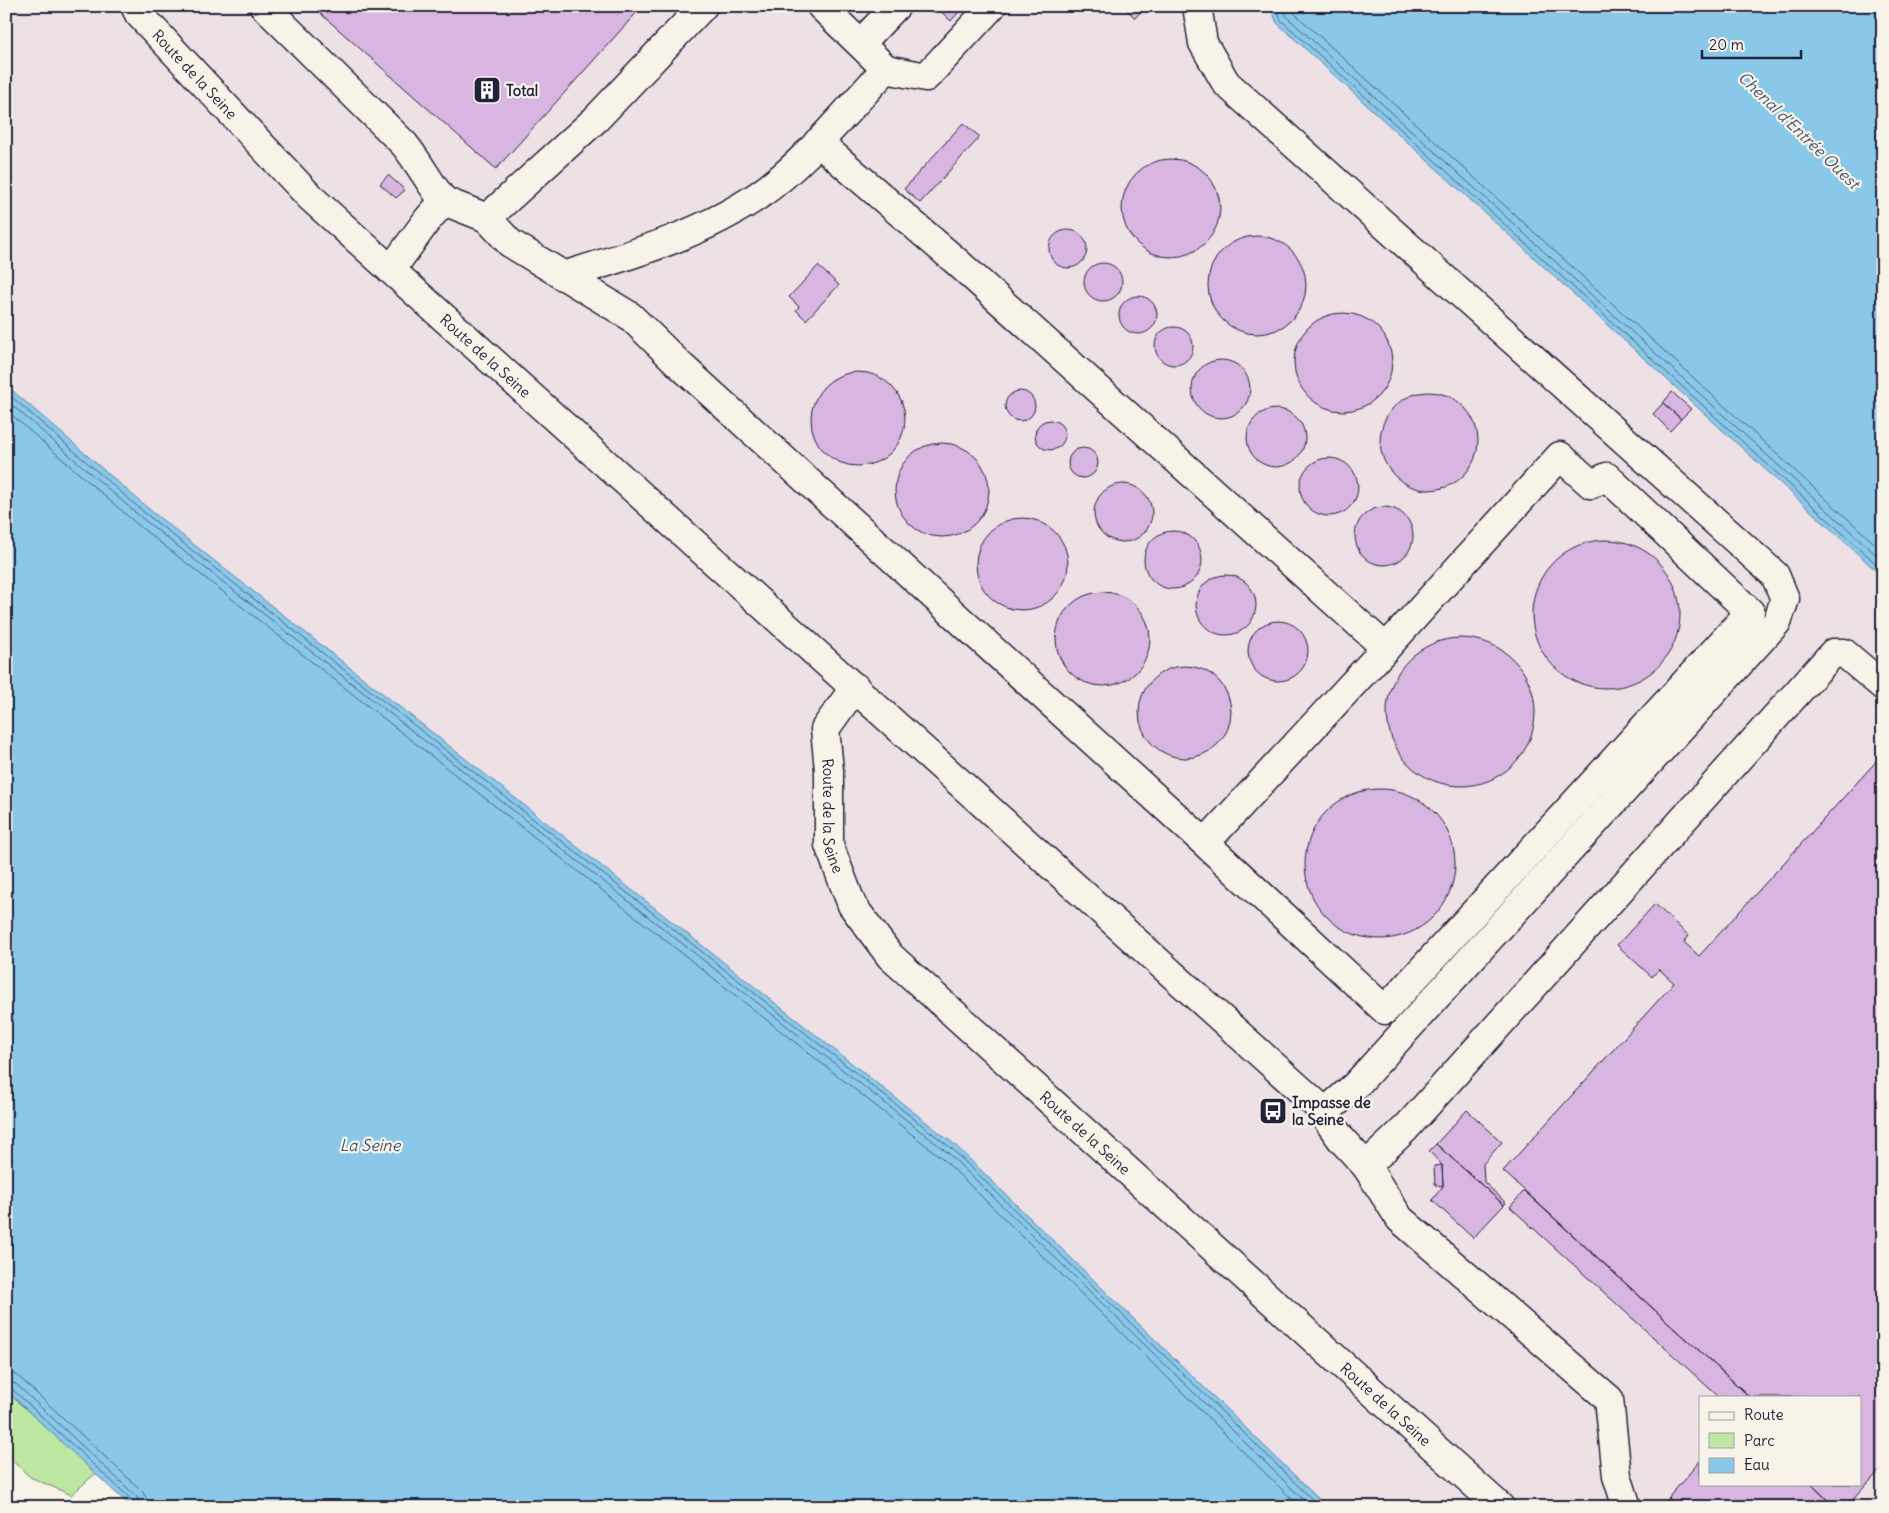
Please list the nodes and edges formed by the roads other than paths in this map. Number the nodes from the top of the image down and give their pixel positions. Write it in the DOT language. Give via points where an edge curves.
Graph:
graph roads {
  1 [pos="134,6"];
  2 [pos="264,6"];
  3 [pos="703,6"];
  4 [pos="896,6"];
  5 [pos="992,6"];
  6 [pos="1198,6"];
  7 [pos="838,12"];
  8 [pos="861,44"];
  9 [pos="886,69"];
  10 [pos="818,142"];
  11 [pos="444,201"];
  12 [pos="487,218"];
  13 [pos="391,270"];
  14 [pos="563,276"];
  15 [pos="1386,648"];
  16 [pos="1883,686"];
  17 [pos="855,687"];
  18 [pos="1205,843"];
  19 [pos="1319,1108"];
  20 [pos="1366,1166"];
  21 [pos="1500,1507"];
  22 [pos="1626,1507"];
  1 -- 13 [label="lane, Route de la Seine" via="310,198"];
  2 -- 11 [label="lane" via="404,144"];
  3 -- 12 [label="lane" via="596,119"];
  4 -- 8 [label="lane"];
  5 -- 9 [label="lane" via="926,77"];
  6 -- 19 [label="lane" via="1203,43 1226,83 1775,575 1785,599 1777,622 1356,1085"];
  7 -- 8 [label="lane"];
  8 -- 9 [label="lane"];
  9 -- 10 [label="lane"];
  10 -- 14 [label="lane" via="761,194 735,210 676,238"];
  10 -- 15 [label="lane" via="957,262"];
  11 -- 12 [label="lane"];
  11 -- 13 [label="lane"];
  12 -- 14 [label="lane" via="510,243"];
  13 -- 17 [label="lane, Route de la Seine"];
  14 -- 18 [label="lane" via="630,316"];
  15 -- 18 [label="lane"];
  15 -- 18 [label="lane" via="1560,456 1590,484 1607,477 1750,612 1385,1010"];
  16 -- 20 [label="lane" via="1844,653 1833,653 1406,1128"];
  17 -- 19 [label="lane, Route de la Seine"];
  17 -- 21 [label="lane, Route de la Seine" via="825,729 829,770 829,845 852,905 890,956"];
  19 -- 20 [label="lane, Route de la Seine"];
  20 -- 22 [label="lane, Route de la Seine" via="1400,1219 1609,1399 1617,1476"];
}
